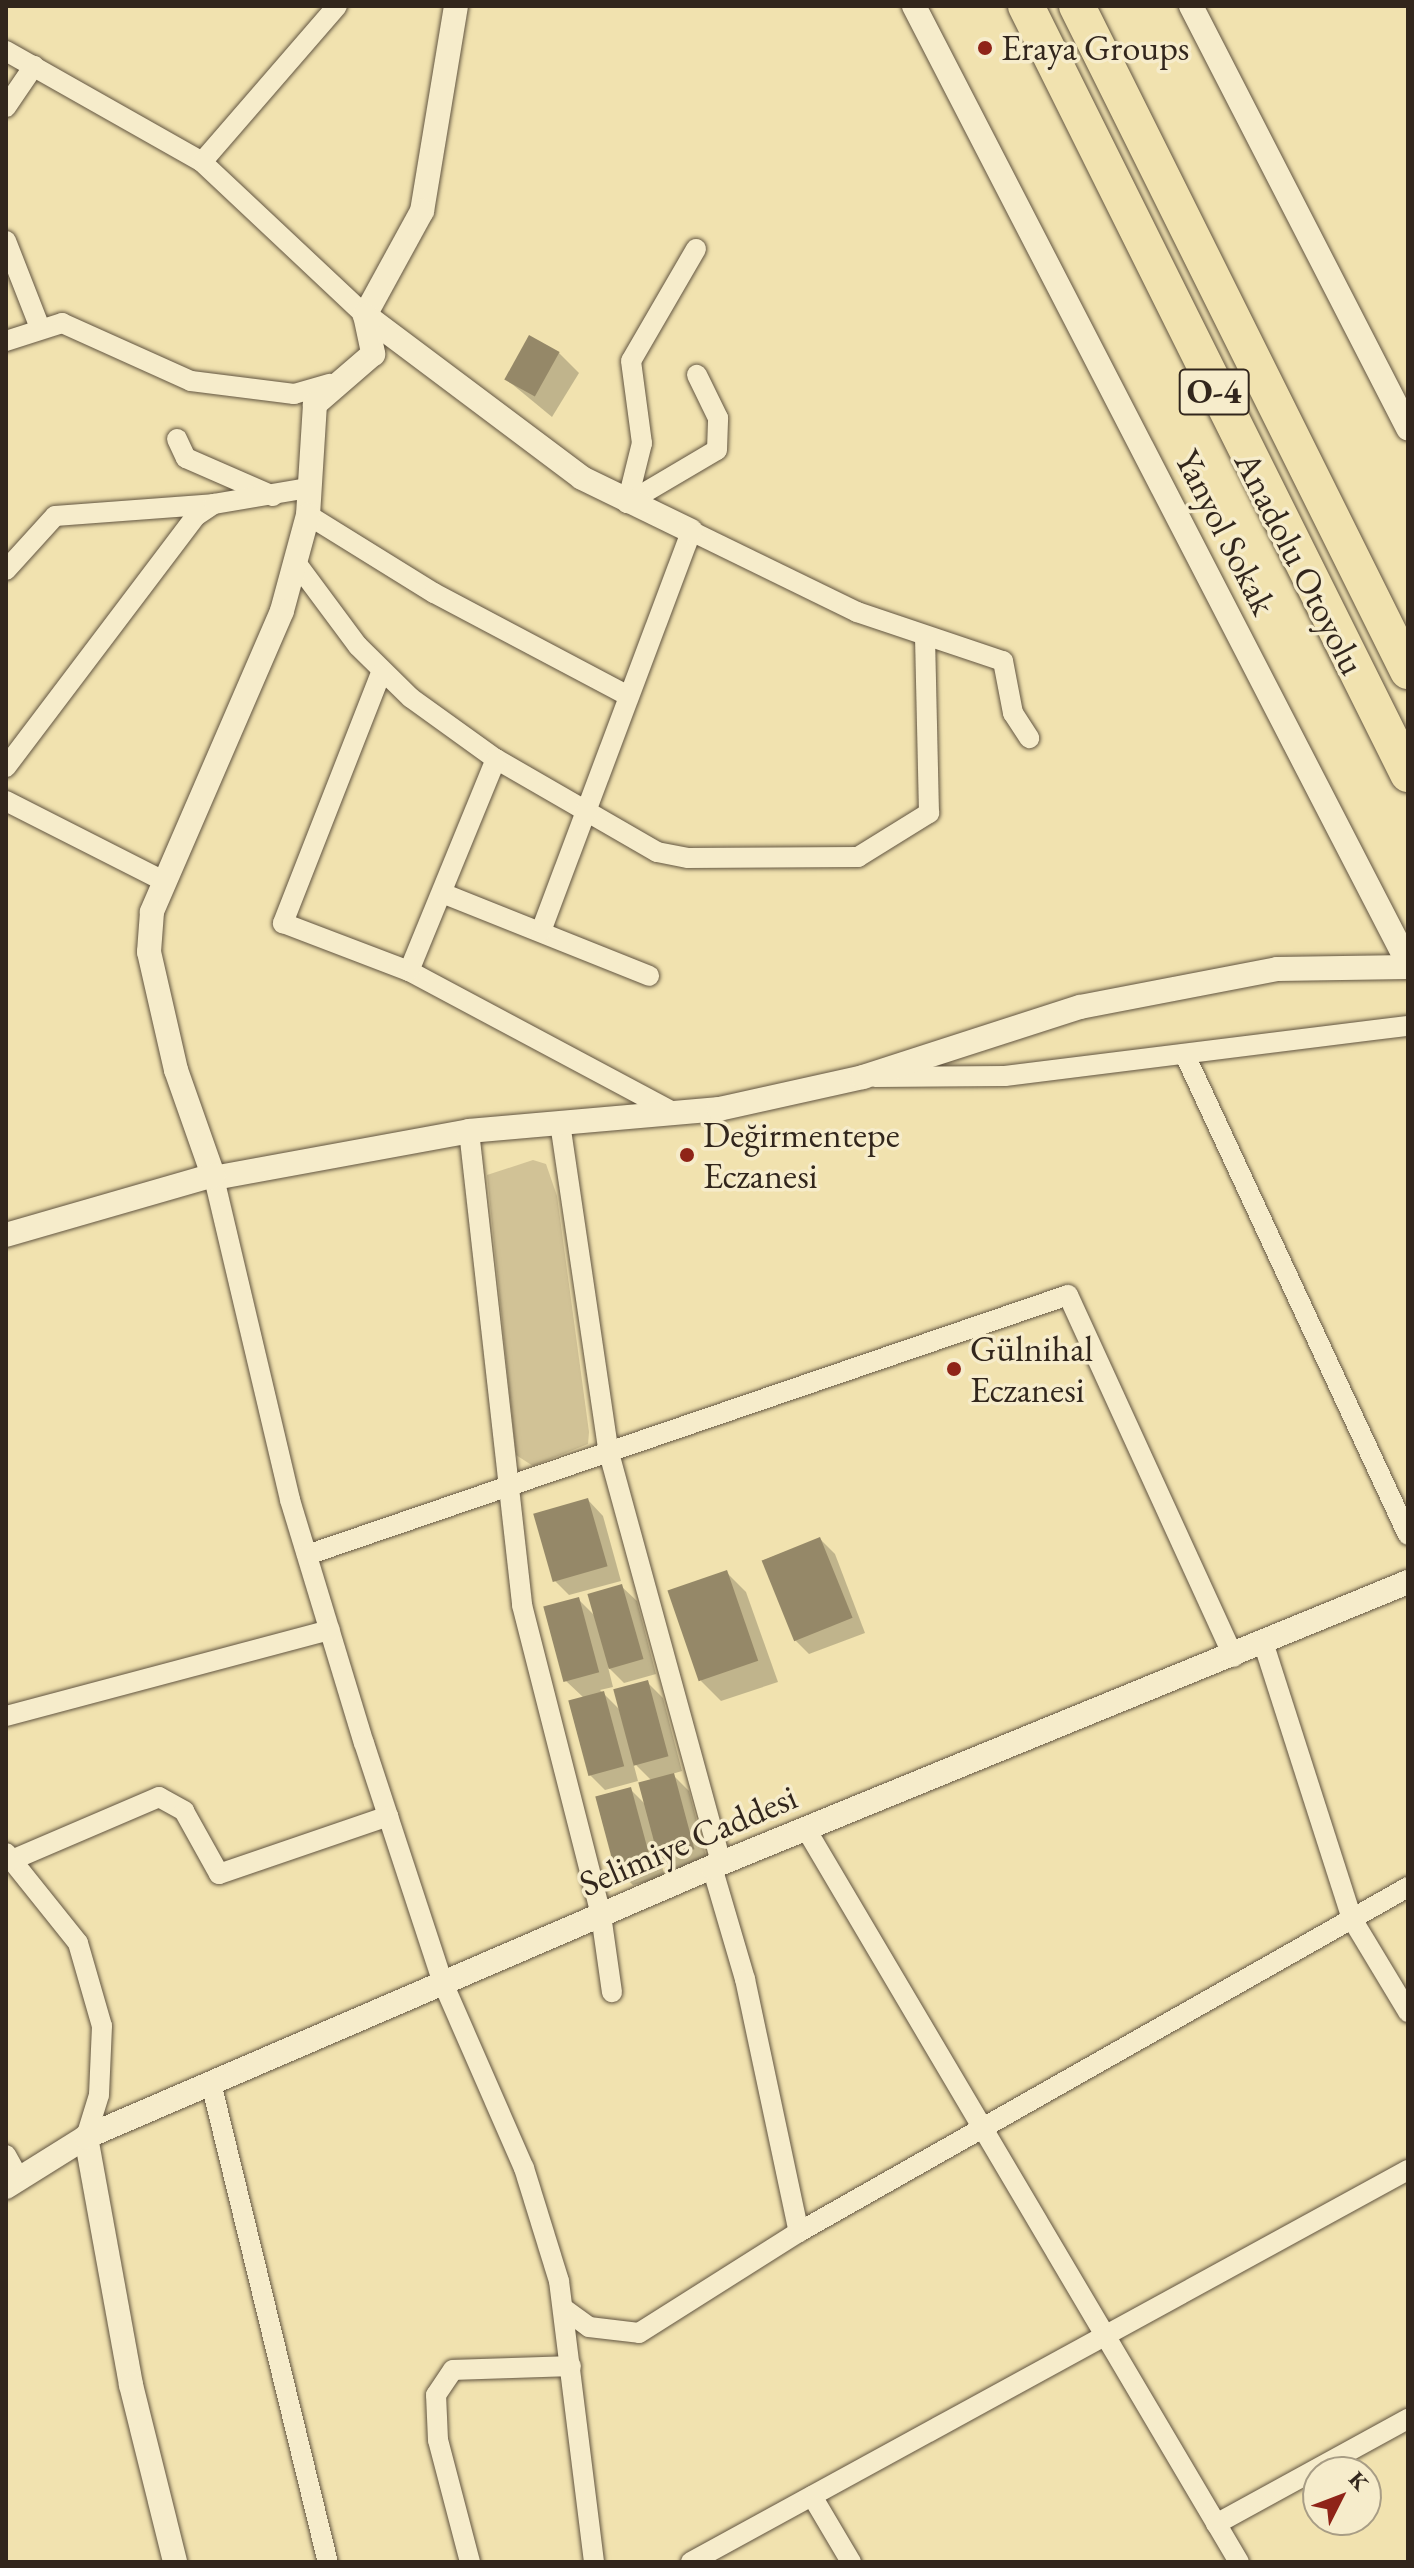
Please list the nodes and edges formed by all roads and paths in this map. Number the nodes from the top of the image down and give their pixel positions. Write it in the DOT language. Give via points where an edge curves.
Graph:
graph roads {
  1 [pos="337,6"];
  2 [pos="456,6"];
  3 [pos="914,6"];
  4 [pos="1026,6"];
  5 [pos="1077,6"];
  6 [pos="1191,6"];
  7 [pos="6,51"];
  8 [pos="34,66"];
  9 [pos="6,107"];
  10 [pos="202,162"];
  11 [pos="6,241"];
  12 [pos="696,249"];
  13 [pos="365,315"];
  14 [pos="39,325"];
  15 [pos="6,341"];
  16 [pos="697,375"];
  17 [pos="330,384"];
  18 [pos="1408,429"];
  19 [pos="177,439"];
  20 [pos="308,488"];
  21 [pos="273,496"];
  22 [pos="627,503"];
  23 [pos="214,504"];
  24 [pos="308,515"];
  25 [pos="691,531"];
  26 [pos="297,564"];
  27 [pos="6,570"];
  28 [pos="925,639"];
  29 [pos="1408,671"];
  30 [pos="381,673"];
  31 [pos="627,695"];
  32 [pos="1029,738"];
  33 [pos="496,759"];
  34 [pos="6,767"];
  35 [pos="1408,774"];
  36 [pos="6,801"];
  37 [pos="582,806"];
  38 [pos="164,881"];
  39 [pos="442,893"];
  40 [pos="541,931"];
  41 [pos="1408,965"];
  42 [pos="409,971"];
  43 [pos="649,976"];
  44 [pos="1408,1026"];
  45 [pos="1185,1055"];
  46 [pos="863,1077"];
  47 [pos="675,1113"];
  48 [pos="560,1123"];
  49 [pos="469,1131"];
  50 [pos="214,1176"];
  51 [pos="6,1235"];
  52 [pos="609,1453"];
  53 [pos="507,1487"];
  54 [pos="1408,1535"];
  55 [pos="307,1555"];
  56 [pos="1408,1582"];
  57 [pos="330,1630"];
  58 [pos="1264,1645"];
  59 [pos="1234,1657"];
  60 [pos="6,1716"];
  61 [pos="388,1816"];
  62 [pos="806,1829"];
  63 [pos="9,1856"];
  64 [pos="716,1865"];
  65 [pos="1408,1887"];
  66 [pos="601,1915"];
  67 [pos="1352,1919"];
  68 [pos="443,1983"];
  69 [pos="612,1992"];
  70 [pos="1408,2012"];
  71 [pos="211,2083"];
  72 [pos="983,2128"];
  73 [pos="86,2137"];
  74 [pos="6,2155"];
  75 [pos="1408,2170"];
  76 [pos="13,2182"];
  77 [pos="799,2232"];
  78 [pos="563,2308"];
  79 [pos="1105,2336"];
  80 [pos="571,2366"];
  81 [pos="1408,2419"];
  82 [pos="812,2496"];
  83 [pos="1216,2524"];
  84 [pos="175,2562"];
  85 [pos="328,2562"];
  86 [pos="470,2562"];
  87 [pos="594,2562"];
  88 [pos="691,2562"];
  89 [pos="851,2562"];
  90 [pos="1239,2562"];
  1 -- 10 [label="street"];
  2 -- 13 [label="street" via="422,211"];
  3 -- 41 [label="street, Yanyol Sokak"];
  4 -- 35 [label="highway, Anadolu Otoyolu / O-4"];
  5 -- 29 [label="highway, Anadolu Otoyolu / O-4"];
  6 -- 18 [label="street"];
  7 -- 8 [label="street"];
  8 -- 9 [label="street"];
  8 -- 10 [label="street"];
  10 -- 13 [label="street"];
  11 -- 14 [label="street"];
  12 -- 22 [label="street" via="631,361 642,443"];
  13 -- 17 [label="street" via="373,354"];
  13 -- 22 [label="street" via="582,478"];
  14 -- 15 [label="street"];
  14 -- 17 [label="street" via="62,323 191,381 294,394"];
  16 -- 22 [label="street" via="718,418 717,450"];
  17 -- 20 [label="street" via="315,404"];
  19 -- 21 [label="street" via="186,458"];
  20 -- 21 [label="street"];
  20 -- 24 [label="street"];
  21 -- 23 [label="street"];
  22 -- 25 [label="street"];
  23 -- 27 [label="street" via="55,516"];
  23 -- 34 [label="street" via="196,516"];
  24 -- 26 [label="street"];
  24 -- 31 [label="street" via="434,593"];
  25 -- 28 [label="street"];
  25 -- 31 [label="street"];
  26 -- 30 [label="street"];
  26 -- 38 [label="street"];
  28 -- 32 [label="street" via="1003,661 1013,713"];
  28 -- 37 [label="street" via="929,813 858,857 688,858 657,852"];
  30 -- 33 [label="street"];
  30 -- 42 [label="street" via="283,923"];
  31 -- 37 [label="street"];
  33 -- 37 [label="street"];
  33 -- 39 [label="street"];
  36 -- 38 [label="street"];
  37 -- 40 [label="street"];
  38 -- 50 [label="street" via="149,952 176,1070"];
  39 -- 40 [label="street"];
  39 -- 42 [label="street"];
  40 -- 43 [label="street"];
  41 -- 46 [label="street" via="1277,969 1080,1007"];
  42 -- 47 [label="street"];
  44 -- 45 [label="street"];
  45 -- 46 [label="street" via="1005,1076"];
  45 -- 54 [label="street"];
  46 -- 47 [label="street"];
  47 -- 48 [label="street"];
  48 -- 49 [label="street"];
  48 -- 52 [label="street"];
  49 -- 50 [label="street"];
  49 -- 53 [label="street"];
  50 -- 51 [label="street"];
  50 -- 55 [label="street"];
  52 -- 53 [label="street"];
  52 -- 59 [label="street" via="1068,1295"];
  52 -- 64 [label="street"];
  53 -- 55 [label="street"];
  53 -- 66 [label="street" via="522,1605"];
  55 -- 57 [label="street"];
  56 -- 58 [label="street, Selimiye Caddesi"];
  57 -- 60 [label="street"];
  57 -- 61 [label="street"];
  58 -- 59 [label="street, Selimiye Caddesi"];
  58 -- 67 [label="street"];
  59 -- 62 [label="street, Selimiye Caddesi"];
  61 -- 63 [label="street" via="219,1874 184,1811 159,1797"];
  61 -- 68 [label="street"];
  62 -- 64 [label="street, Selimiye Caddesi"];
  62 -- 72 [label="street"];
  63 -- 73 [label="street" via="78,1943 102,2026 99,2095"];
  64 -- 66 [label="street, Selimiye Caddesi"];
  64 -- 77 [label="street"];
  65 -- 67 [label="street"];
  66 -- 68 [label="street, Selimiye Caddesi"];
  66 -- 69 [label="street"];
  67 -- 70 [label="street"];
  67 -- 72 [label="street"];
  68 -- 71 [label="street, Selimiye Caddesi"];
  68 -- 78 [label="street" via="524,2168"];
  71 -- 73 [label="street, Selimiye Caddesi"];
  71 -- 85 [label="street"];
  72 -- 77 [label="street"];
  72 -- 79 [label="street"];
  73 -- 76 [label="street, Selimiye Caddesi"];
  73 -- 84 [label="street" via="131,2385"];
  74 -- 76 [label="street"];
  75 -- 79 [label="street"];
  77 -- 78 [label="street" via="639,2333 589,2327"];
  78 -- 80 [label="street"];
  79 -- 82 [label="street"];
  79 -- 83 [label="street"];
  80 -- 86 [label="street" via="453,2370 436,2395 438,2440"];
  80 -- 87 [label="street"];
  81 -- 83 [label="street"];
  82 -- 88 [label="street"];
  82 -- 89 [label="street"];
  83 -- 90 [label="street"];
}
